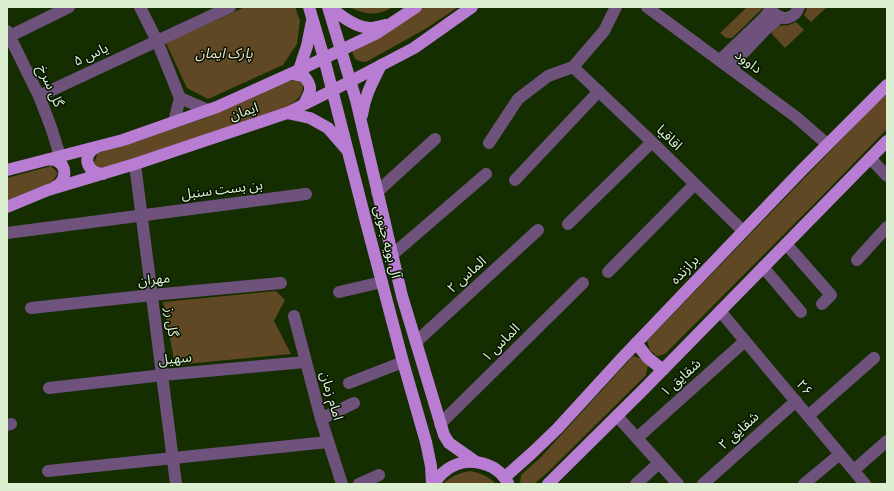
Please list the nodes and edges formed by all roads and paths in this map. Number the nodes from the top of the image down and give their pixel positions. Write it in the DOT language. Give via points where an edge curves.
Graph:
graph roads {
  1 [pos="69,7"];
  2 [pos="140,7"];
  3 [pos="230,7"];
  4 [pos="329,7"];
  5 [pos="416,7"];
  6 [pos="472,7"];
  7 [pos="616,7"];
  8 [pos="647,7"];
  9 [pos="771,7"];
  10 [pos="799,7"];
  11 [pos="311,13"];
  12 [pos="780,17"];
  13 [pos="391,24"];
  14 [pos="8,33"];
  15 [pos="157,41"];
  16 [pos="347,48"];
  17 [pos="324,58"];
  18 [pos="720,60"];
  19 [pos="381,65"];
  20 [pos="574,67"];
  21 [pos="735,71"];
  22 [pos="295,72"];
  23 [pos="365,74"];
  24 [pos="351,81"];
  25 [pos="887,85"];
  26 [pos="332,90"];
  27 [pos="598,91"];
  28 [pos="39,96"];
  29 [pos="180,98"];
  30 [pos="304,104"];
  31 [pos="208,110"];
  32 [pos="287,113"];
  33 [pos="361,120"];
  34 [pos="174,122"];
  35 [pos="435,139"];
  36 [pos="887,141"];
  37 [pos="652,142"];
  38 [pos="489,143"];
  39 [pos="827,144"];
  40 [pos="98,147"];
  41 [pos="348,151"];
  42 [pos="54,158"];
  43 [pos="870,158"];
  44 [pos="135,164"];
  45 [pos="7,170"];
  46 [pos="103,174"];
  47 [pos="486,174"];
  48 [pos="887,176"];
  49 [pos="515,180"];
  50 [pos="695,184"];
  51 [pos="54,188"];
  52 [pos="377,192"];
  53 [pos="306,194"];
  54 [pos="7,207"];
  55 [pos="142,215"];
  56 [pos="568,224"];
  57 [pos="887,227"];
  58 [pos="538,230"];
  59 [pos="743,231"];
  60 [pos="7,233"];
  61 [pos="786,244"];
  62 [pos="392,255"];
  63 [pos="857,260"];
  64 [pos="763,267"];
  65 [pos="608,272"];
  66 [pos="382,282"];
  67 [pos="281,283"];
  68 [pos="583,284"];
  69 [pos="339,292"];
  70 [pos="152,295"];
  71 [pos="822,304"];
  72 [pos="31,308"];
  73 [pos="720,311"];
  74 [pos="801,312"];
  75 [pos="294,316"];
  76 [pos="745,341"];
  77 [pos="416,342"];
  78 [pos="636,343"];
  79 [pos="874,358"];
  80 [pos="305,362"];
  81 [pos="403,362"];
  82 [pos="663,370"];
  83 [pos="163,375"];
  84 [pos="349,383"];
  85 [pos="49,388"];
  86 [pos="796,401"];
  87 [pos="354,403"];
  88 [pos="617,416"];
  89 [pos="808,416"];
  90 [pos="321,419"];
  91 [pos="440,424"];
  92 [pos="637,438"];
  93 [pos="887,441"];
  94 [pos="328,442"];
  95 [pos="840,454"];
  96 [pos="174,458"];
  97 [pos="476,462"];
  98 [pos="659,463"];
  99 [pos="854,470"];
  100 [pos="48,471"];
  101 [pos="379,475"];
  102 [pos="507,480"];
  103 [pos="176,484"];
  104 [pos="342,484"];
  105 [pos="359,484"];
  106 [pos="433,484"];
  107 [pos="548,484"];
  108 [pos="636,484"];
  109 [pos="678,484"];
  110 [pos="703,484"];
  111 [pos="804,484"];
  112 [pos="865,484"];
  1 -- 14 [label="street"];
  2 -- 15 [label="street"];
  3 -- 15 [label="street, یاس ۵"];
  4 -- 13 [label="main road" via="354,24 369,28"];
  4 -- 16 [label="main road, آل بویه جنوبی"];
  5 -- 13 [label="main road, ایمان"];
  6 -- 19 [label="main road, ایمان" via="414,48"];
  7 -- 20 [label="street" via="604,31"];
  8 -- 18 [label="street, داوود"];
  9 -- 12 [label="street"];
  9 -- 18 [label="street"];
  10 -- 12 [label="street" via="794,15"];
  11 -- 17 [label="main road, آل بویه جنوبی"];
  11 -- 22 [label="main road" via="307,46"];
  12 -- 21 [label="street" via="733,64"];
  13 -- 16 [label="main road, ایمان"];
  14 -- 28 [label="street, گل سرخ"];
  15 -- 28 [label="street, یاس ۵"];
  15 -- 29 [label="street"];
  16 -- 17 [label="main road, ایمان"];
  16 -- 23 [label="main road" via="351,63"];
  16 -- 24 [label="main road, آل بویه جنوبی"];
  17 -- 22 [label="main road, ایمان"];
  17 -- 26 [label="main road, آل بویه جنوبی"];
  18 -- 21 [label="street, داوود"];
  19 -- 23 [label="main road, ایمان"];
  19 -- 33 [label="main road" via="364,100"];
  20 -- 27 [label="street, اقاقیا"];
  20 -- 38 [label="street" via="548,76 518,99"];
  21 -- 39 [label="street, داوود"];
  22 -- 30 [label="main road" via="309,81 310,89"];
  22 -- 31 [label="main road, ایمان"];
  23 -- 24 [label="main road, ایمان"];
  24 -- 26 [label="main road, ایمان"];
  24 -- 33 [label="main road, آل بویه جنوبی"];
  25 -- 39 [label="main road, برازنده"];
  26 -- 30 [label="main road, ایمان"];
  26 -- 41 [label="main road, آل بویه جنوبی"];
  27 -- 37 [label="street, اقاقیا"];
  27 -- 49 [label="street"];
  28 -- 42 [label="street, گل سرخ" via="51,128"];
  29 -- 31 [label="street"];
  29 -- 34 [label="street"];
  30 -- 32 [label="main road, ایمان"];
  31 -- 34 [label="main road, ایمان"];
  32 -- 41 [label="main road" via="310,118 328,128"];
  32 -- 44 [label="main road, ایمان"];
  33 -- 52 [label="main road, آل بویه جنوبی"];
  34 -- 40 [label="main road, ایمان"];
  35 -- 52 [label="street"];
  36 -- 43 [label="main road"];
  37 -- 50 [label="street, اقاقیا"];
  37 -- 56 [label="street"];
  39 -- 59 [label="main road, برازنده"];
  40 -- 42 [label="main road, ایمان"];
  40 -- 46 [label="main road" via="90,152 88,163 93,171"];
  41 -- 66 [label="main road, آل بویه جنوبی"];
  42 -- 45 [label="main road, ایمان"];
  42 -- 51 [label="main road" via="64,168 65,174 63,180"];
  43 -- 48 [label="street"];
  43 -- 61 [label="main road"];
  44 -- 46 [label="main road, ایمان"];
  44 -- 55 [label="street, گل رز"];
  46 -- 51 [label="main road, ایمان"];
  47 -- 62 [label="street"];
  50 -- 59 [label="street, اقاقیا"];
  50 -- 65 [label="street"];
  51 -- 54 [label="main road, ایمان"];
  52 -- 62 [label="main road, آل بویه جنوبی"];
  53 -- 55 [label="street, بن بست سنبل"];
  55 -- 60 [label="street, بن بست سنبل"];
  55 -- 70 [label="street, گل رز"];
  57 -- 63 [label="street"];
  58 -- 77 [label="street, الماس ۲"];
  59 -- 78 [label="main road, برازنده"];
  61 -- 64 [label="main road"];
  61 -- 71 [label="street" via="831,295"];
  62 -- 77 [label="main road, آل بویه جنوبی"];
  64 -- 73 [label="main road"];
  64 -- 74 [label="street"];
  66 -- 69 [label="street"];
  66 -- 81 [label="main road, آل بویه جنوبی"];
  67 -- 70 [label="street, مهران"];
  68 -- 91 [label="street, الماس ۱"];
  70 -- 72 [label="street, مهران"];
  70 -- 83 [label="street, گل رز"];
  73 -- 76 [label="street, ۲۶"];
  73 -- 82 [label="main road"];
  75 -- 80 [label="street, امام زمان"];
  76 -- 86 [label="street, ۲۶"];
  76 -- 92 [label="street, شقایق ۱"];
  77 -- 91 [label="main road, آل بویه جنوبی"];
  78 -- 82 [label="main road" via="648,358"];
  78 -- 102 [label="main road, برازنده"];
  79 -- 89 [label="street"];
  80 -- 83 [label="street, سهیل"];
  80 -- 90 [label="street, امام زمان"];
  81 -- 84 [label="street"];
  81 -- 106 [label="main road, آل بویه جنوبی" via="426,442"];
  82 -- 88 [label="main road"];
  83 -- 85 [label="street, سهیل"];
  83 -- 96 [label="street, گل رز"];
  86 -- 89 [label="street, ۲۶"];
  86 -- 110 [label="street, شقایق ۲"];
  87 -- 90 [label="street"];
  88 -- 92 [label="street"];
  88 -- 107 [label="main road"];
  89 -- 95 [label="street, ۲۶"];
  90 -- 94 [label="street, امام زمان"];
  91 -- 97 [label="main road, آل بویه جنوبی" via="449,443"];
  92 -- 98 [label="street"];
  93 -- 99 [label="street"];
  94 -- 96 [label="street"];
  94 -- 104 [label="street, امام زمان"];
  95 -- 99 [label="street, ۲۶"];
  95 -- 111 [label="street"];
  96 -- 100 [label="street"];
  96 -- 103 [label="street, گل رز"];
  97 -- 102 [label="main road" via="495,468"];
  97 -- 106 [label="main road" via="468,461 455,465"];
  98 -- 108 [label="street"];
  98 -- 109 [label="street"];
  99 -- 112 [label="street, ۲۶"];
  101 -- 105 [label="street"];
}
